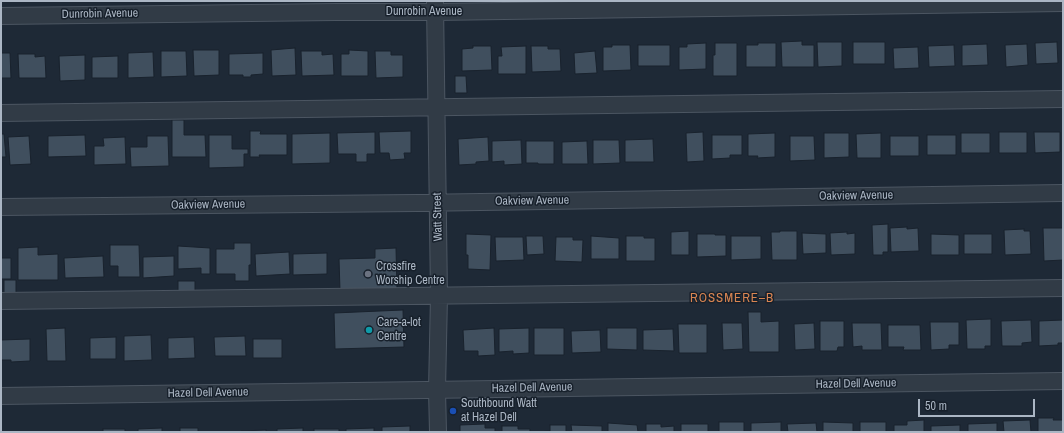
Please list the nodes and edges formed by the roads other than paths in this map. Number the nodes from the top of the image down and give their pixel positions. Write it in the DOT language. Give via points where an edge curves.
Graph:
graph roads {
  1 [pos="1063,3"];
  2 [pos="334,6"];
  3 [pos="534,6"];
  4 [pos="435,7"];
  5 [pos="1,16"];
  6 [pos="1063,99"];
  7 [pos="436,108"];
  8 [pos="1,113"];
  9 [pos="1063,193"];
  10 [pos="438,202"];
  11 [pos="1,207"];
  12 [pos="1063,288"];
  13 [pos="439,296"];
  14 [pos="1,301"];
  15 [pos="1063,382"];
  16 [pos="437,390"];
  17 [pos="1,396"];
  18 [pos="438,432"];
  1 -- 3 [label="street, Dunrobin Avenue"];
  2 -- 4 [label="street, Dunrobin Avenue"];
  2 -- 5 [label="street, Dunrobin Avenue"];
  3 -- 4 [label="street, Dunrobin Avenue"];
  4 -- 7 [label="street, Watt Street"];
  6 -- 7 [label="street"];
  7 -- 8 [label="street"];
  7 -- 10 [label="street, Watt Street"];
  9 -- 10 [label="street, Oakview Avenue"];
  10 -- 11 [label="street, Oakview Avenue"];
  10 -- 13 [label="street, Watt Street"];
  12 -- 13 [label="street"];
  13 -- 14 [label="street"];
  13 -- 16 [label="street, Watt Street"];
  15 -- 16 [label="street, Hazel Dell Avenue"];
  16 -- 17 [label="street, Hazel Dell Avenue"];
  16 -- 18 [label="street, Watt Street"];
}
